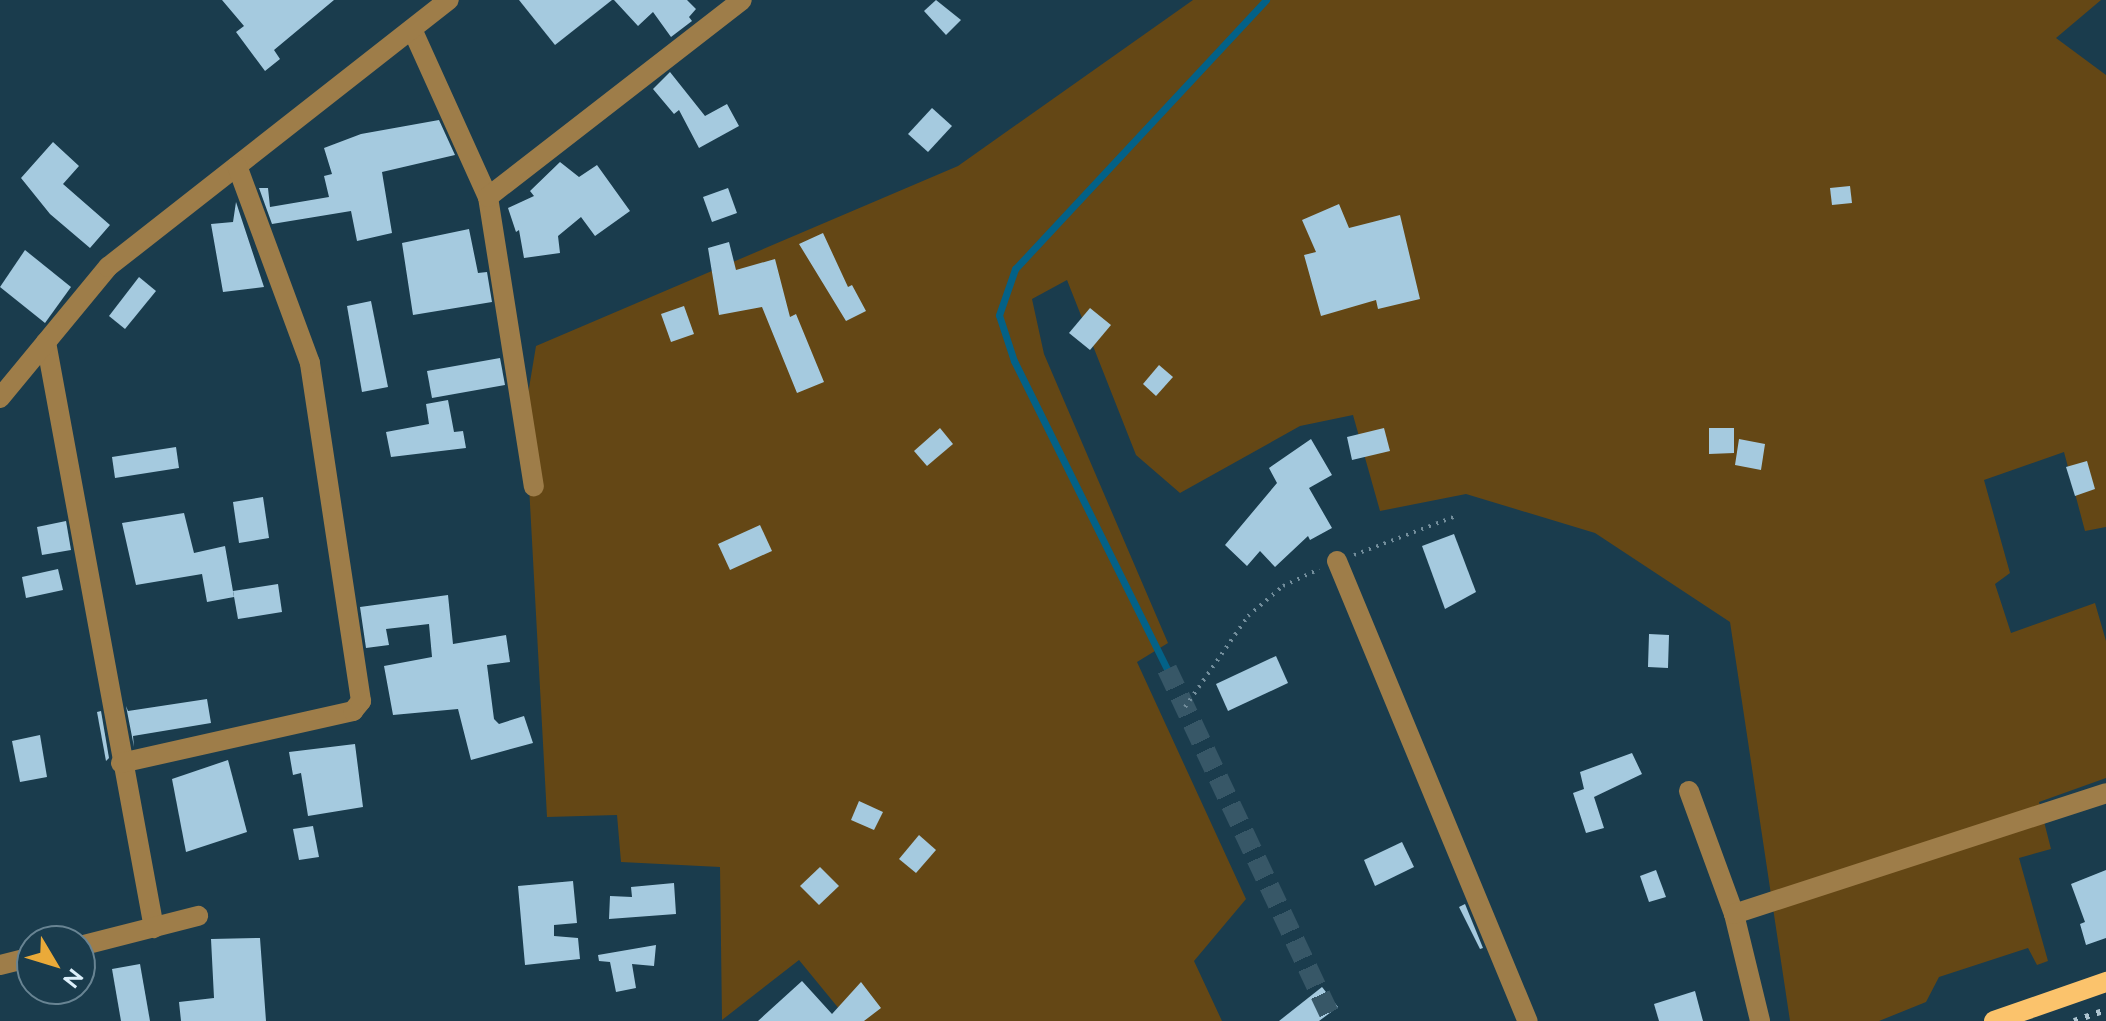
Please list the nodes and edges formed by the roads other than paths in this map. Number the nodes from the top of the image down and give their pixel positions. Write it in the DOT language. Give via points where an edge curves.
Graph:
graph roads {
  1 [pos="449,0"];
  2 [pos="742,0"];
  3 [pos="412,29"];
  4 [pos="237,166"];
  5 [pos="488,197"];
  6 [pos="46,342"];
  7 [pos="0,398"];
  8 [pos="534,486"];
  9 [pos="1337,561"];
  10 [pos="121,763"];
  11 [pos="1689,791"];
  12 [pos="2106,793"];
  13 [pos="1734,914"];
  14 [pos="198,916"];
  15 [pos="154,928"];
  16 [pos="96,942"];
  17 [pos="2106,982"];
  18 [pos="2020,1017"];
  19 [pos="1528,1021"];
  20 [pos="1760,1021"];
  21 [pos="1994,1021"];
  1 -- 3 [label="street"];
  2 -- 5 [label="street"];
  3 -- 4 [label="street"];
  3 -- 5 [label="street"];
  4 -- 6 [label="street" via="108,267"];
  4 -- 10 [label="street" via="310,363 361,701 353,711"];
  5 -- 8 [label="street"];
  6 -- 7 [label="street"];
  6 -- 10 [label="street"];
  9 -- 19 [label="street"];
  10 -- 15 [label="street"];
  11 -- 13 [label="street"];
  12 -- 13 [label="street"];
  13 -- 20 [label="street"];
  14 -- 15 [label="street"];
  15 -- 16 [label="street"];
  17 -- 18 [label="main road"];
  18 -- 21 [label="main road"];
}
